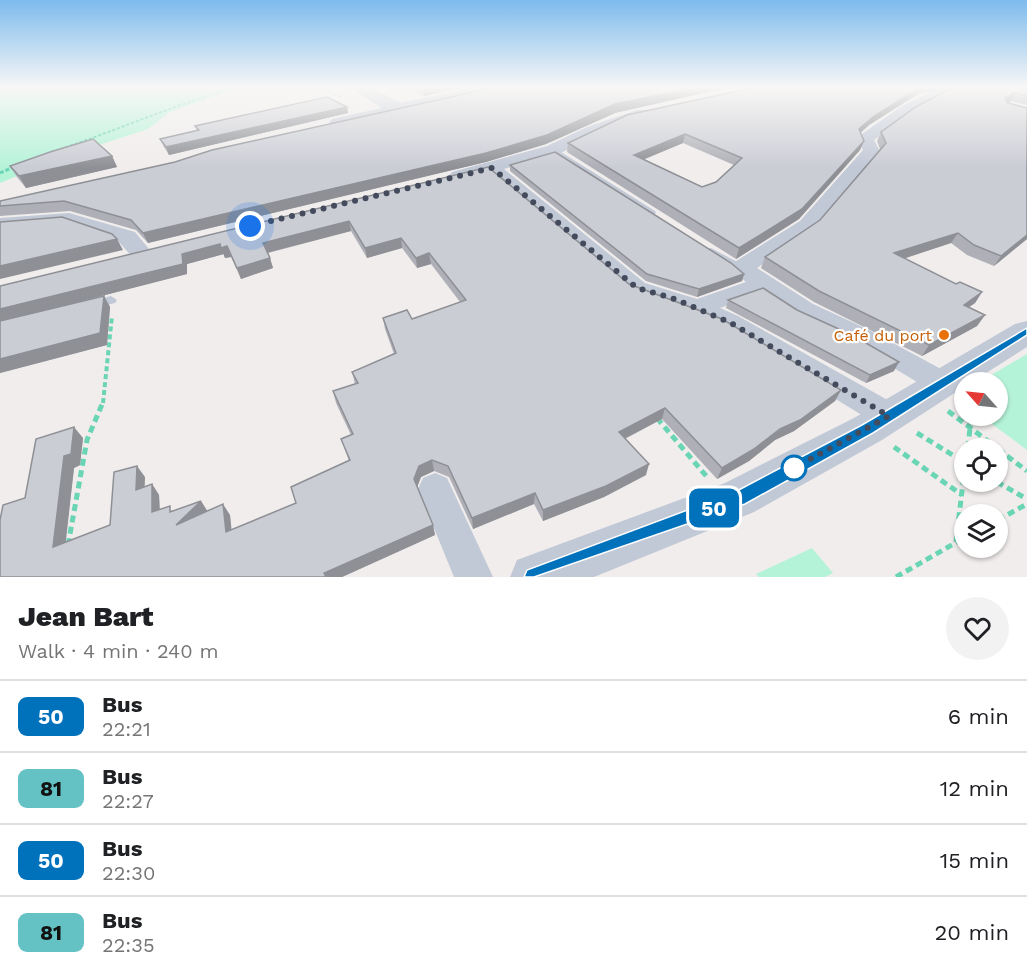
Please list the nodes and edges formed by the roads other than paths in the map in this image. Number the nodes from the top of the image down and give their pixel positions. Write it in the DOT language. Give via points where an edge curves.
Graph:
graph roads {
  1 [pos="374,114"];
  2 [pos="639,114"];
  3 [pos="896,114"];
  4 [pos="324,127"];
  5 [pos="553,150"];
  6 [pos="492,168"];
  7 [pos="440,180"];
  8 [pos="658,217"];
  9 [pos="0,224"];
  10 [pos="704,247"];
  11 [pos="165,248"];
  12 [pos="741,268"];
  13 [pos="762,284"];
  14 [pos="111,300"];
  15 [pos="81,308"];
  16 [pos="697,308"];
  17 [pos="1027,332"];
  18 [pos="934,388"];
  19 [pos="878,422"];
  20 [pos="435,489"];
  21 [pos="474,577"];
  22 [pos="534,577"];
  1 -- 4 [label="street"];
  2 -- 5 [label="street" via="620,118"];
  3 -- 12 [label="street" via="865,139 872,152 807,225"];
  5 -- 6 [label="street"];
  5 -- 8 [label="lane"];
  6 -- 7 [label="street"];
  6 -- 16 [label="street" via="637,288"];
  9 -- 11 [label="street" via="69,219 127,237 132,257"];
  10 -- 12 [label="lane"];
  12 -- 13 [label="street"];
  13 -- 16 [label="street"];
  13 -- 18 [label="street" via="804,310 858,335"];
  14 -- 15 [label="lane"];
  16 -- 19 [label="street" via="729,322"];
  17 -- 18 [label="street"];
  18 -- 19 [label="street"];
  19 -- 22 [label="street" via="729,503"];
  20 -- 21 [label="street"];
}
